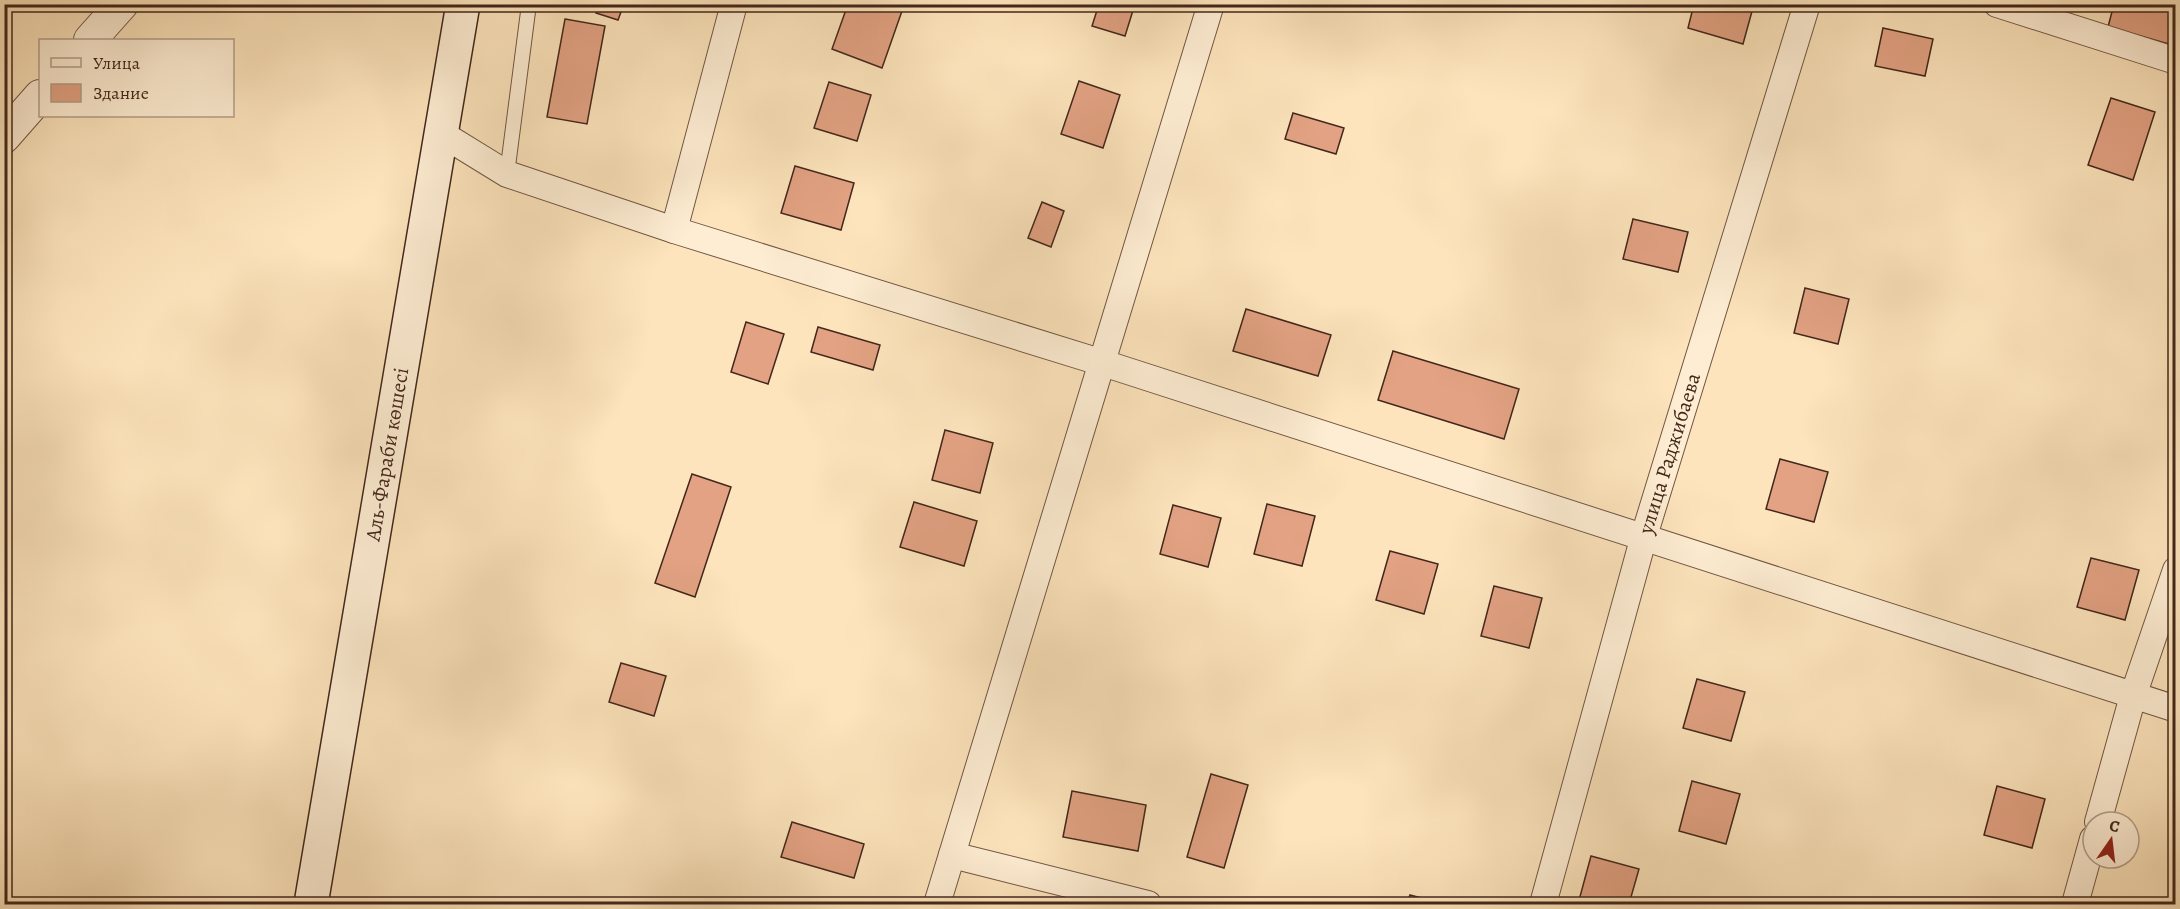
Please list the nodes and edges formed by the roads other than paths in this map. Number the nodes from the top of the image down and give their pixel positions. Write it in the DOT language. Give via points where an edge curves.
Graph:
graph roads {
  1 [pos="122,4"];
  2 [pos="463,4"];
  3 [pos="529,4"];
  4 [pos="734,4"];
  5 [pos="1211,4"];
  6 [pos="1807,4"];
  7 [pos="1996,4"];
  8 [pos="91,39"];
  9 [pos="2175,62"];
  10 [pos="39,97"];
  11 [pos="442,134"];
  12 [pos="4,137"];
  13 [pos="507,174"];
  14 [pos="674,230"];
  15 [pos="1103,363"];
  16 [pos="1644,537"];
  17 [pos="2175,570"];
  18 [pos="2133,696"];
  19 [pos="2175,709"];
  20 [pos="2101,810"];
  21 [pos="952,855"];
  22 [pos="2084,870"];
  23 [pos="311,904"];
  24 [pos="937,904"];
  25 [pos="1148,904"];
  26 [pos="1543,904"];
  27 [pos="2075,904"];
  1 -- 8 [label="street"];
  2 -- 11 [label="main road, Аль-Фараби көшесі"];
  3 -- 13 [label="lane"];
  4 -- 14 [label="street"];
  5 -- 15 [label="street"];
  6 -- 16 [label="street, улица Раджибаева"];
  7 -- 9 [label="street"];
  10 -- 12 [label="street"];
  11 -- 13 [label="street"];
  11 -- 23 [label="main road, Аль-Фараби көшесі"];
  13 -- 14 [label="street"];
  14 -- 15 [label="street"];
  15 -- 16 [label="street"];
  15 -- 21 [label="street"];
  16 -- 18 [label="street"];
  16 -- 26 [label="street, улица Раджибаева"];
  17 -- 18 [label="street"];
  18 -- 19 [label="street"];
  18 -- 20 [label="street"];
  21 -- 24 [label="street"];
  21 -- 25 [label="street"];
  22 -- 27 [label="street"];
}
